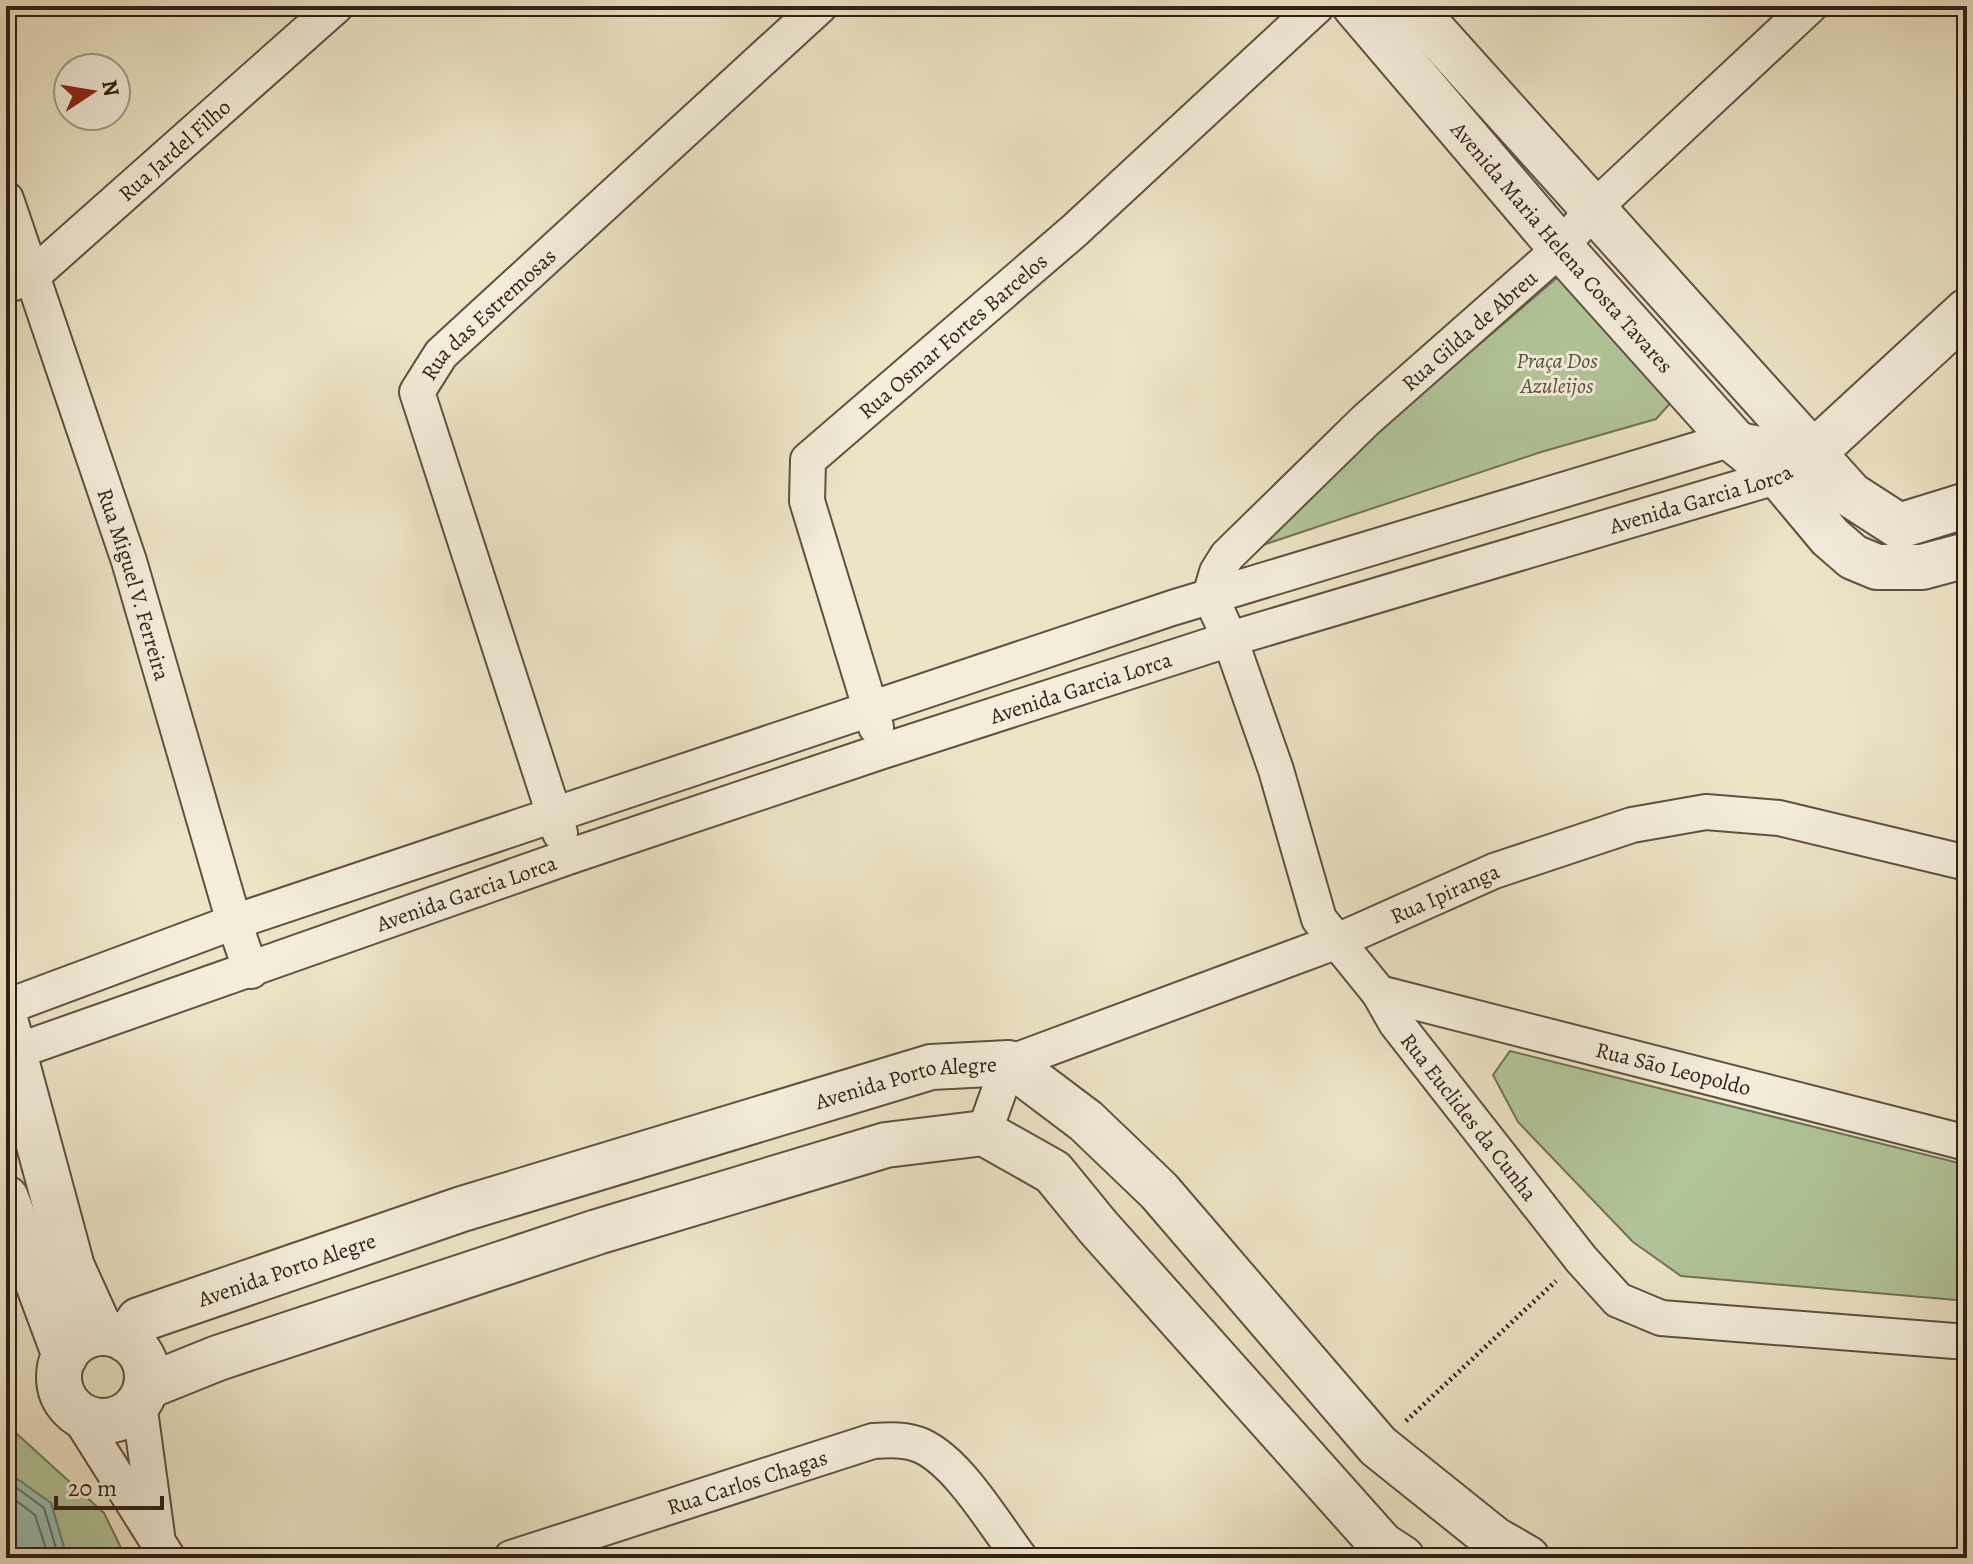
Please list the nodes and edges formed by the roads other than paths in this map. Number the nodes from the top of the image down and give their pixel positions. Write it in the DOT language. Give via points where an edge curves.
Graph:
graph roads {
  1 [pos="336,6"];
  2 [pos="820,6"];
  3 [pos="1317,6"];
  4 [pos="1355,6"];
  5 [pos="1411,6"];
  6 [pos="1810,6"];
  7 [pos="6,199"];
  8 [pos="1592,210"];
  9 [pos="1561,248"];
  10 [pos="19,281"];
  11 [pos="1967,311"];
  12 [pos="1732,439"];
  13 [pos="1796,465"];
  14 [pos="1967,505"];
  15 [pos="1966,556"];
  16 [pos="1210,596"];
  17 [pos="1230,639"];
  18 [pos="873,707"];
  19 [pos="880,752"];
  20 [pos="554,814"];
  21 [pos="568,857"];
  22 [pos="1967,863"];
  23 [pos="234,922"];
  24 [pos="1335,942"];
  25 [pos="251,971"];
  26 [pos="1379,993"];
  27 [pos="6,1007"];
  28 [pos="8,1044"];
  29 [pos="1009,1063"];
  30 [pos="984,1133"];
  31 [pos="1967,1143"];
  32 [pos="6,1198"];
  33 [pos="114,1337"];
  34 [pos="1967,1342"];
  35 [pos="65,1356"];
  36 [pos="142,1395"];
  37 [pos="76,1412"];
  38 [pos="163,1553"];
  39 [pos="511,1558"];
  40 [pos="1020,1558"];
  41 [pos="1402,1558"];
  42 [pos="1527,1558"];
  1 -- 10 [label="street, Rua Jardel Filho"];
  2 -- 20 [label="street, Rua das Estremosas" via="441,354 417,392"];
  3 -- 18 [label="street, Rua Osmar Fortes Barcelos" via="1074,231 808,460 807,501"];
  4 -- 9 [label="street, Avenida Maria Helena Costa Tavares"];
  5 -- 8 [label="street, Avenida Maria Helena Costa Tavares"];
  6 -- 8 [label="street, Rua Gilda de Abreu"];
  7 -- 10 [label="street, Rua Miguel V. Ferreira"];
  8 -- 9 [label="street, Rua Gilda de Abreu"];
  8 -- 13 [label="street, Avenida Maria Helena Costa Tavares"];
  9 -- 12 [label="street, Avenida Maria Helena Costa Tavares"];
  9 -- 16 [label="street, Rua Gilda de Abreu" via="1366,420 1227,556"];
  10 -- 23 [label="street, Rua Miguel V. Ferreira" via="129,561"];
  11 -- 13 [label="street"];
  12 -- 13 [label="street, Avenida Maria Helena Costa Tavares"];
  12 -- 16 [label="street, Avenida Garcia Lorca"];
  13 -- 14 [label="street" via="1899,526"];
  13 -- 15 [label="street" via="1830,537 1865,562 1922,567"];
  13 -- 17 [label="street, Avenida Garcia Lorca"];
  16 -- 17 [label="street, Rua Euclides da Cunha"];
  16 -- 18 [label="street, Avenida Garcia Lorca"];
  17 -- 19 [label="street, Avenida Garcia Lorca"];
  17 -- 24 [label="street, Rua Euclides da Cunha" via="1276,770 1319,919"];
  18 -- 19 [label="street, Rua Osmar Fortes Barcelos"];
  18 -- 20 [label="street, Avenida Garcia Lorca"];
  19 -- 21 [label="street, Avenida Garcia Lorca"];
  20 -- 21 [label="street, Rua das Estremosas"];
  20 -- 23 [label="street, Avenida Garcia Lorca"];
  21 -- 25 [label="street, Avenida Garcia Lorca"];
  22 -- 24 [label="street, Rua Ipiranga" via="1779,818 1706,812 1581,840 1494,871"];
  23 -- 25 [label="street, Rua Miguel V. Ferreira"];
  23 -- 27 [label="street, Avenida Garcia Lorca"];
  24 -- 26 [label="street, Rua Euclides da Cunha"];
  24 -- 29 [label="street, Rua Ipiranga"];
  25 -- 28 [label="street, Avenida Garcia Lorca"];
  26 -- 31 [label="street, Rua São Leopoldo"];
  26 -- 34 [label="street, Rua Euclides da Cunha" via="1396,1023 1618,1300 1661,1318"];
  28 -- 33 [label="street" via="72,1267"];
  29 -- 30 [label="street"];
  29 -- 33 [label="street, Avenida Porto Alegre" via="931,1067 462,1209 139,1320"];
  29 -- 42 [label="street, Avenida Porto Alegre" via="1086,1121 1159,1191 1378,1446 1494,1539"];
  30 -- 36 [label="street" via="886,1145 628,1223 218,1358"];
  30 -- 41 [label="street" via="1053,1172 1382,1545"];
  32 -- 35 [label="street"];
  33 -- 35 [label="street" via="79,1340"];
  33 -- 36 [label="street" via="143,1360"];
  35 -- 37 [label="street" via="61,1389"];
  36 -- 37 [label="street" via="128,1413 112,1420"];
  36 -- 38 [label="street"];
  37 -- 38 [label="street"];
  39 -- 40 [label="street, Rua Carlos Chagas" via="873,1441 902,1440 945,1461"];
}
